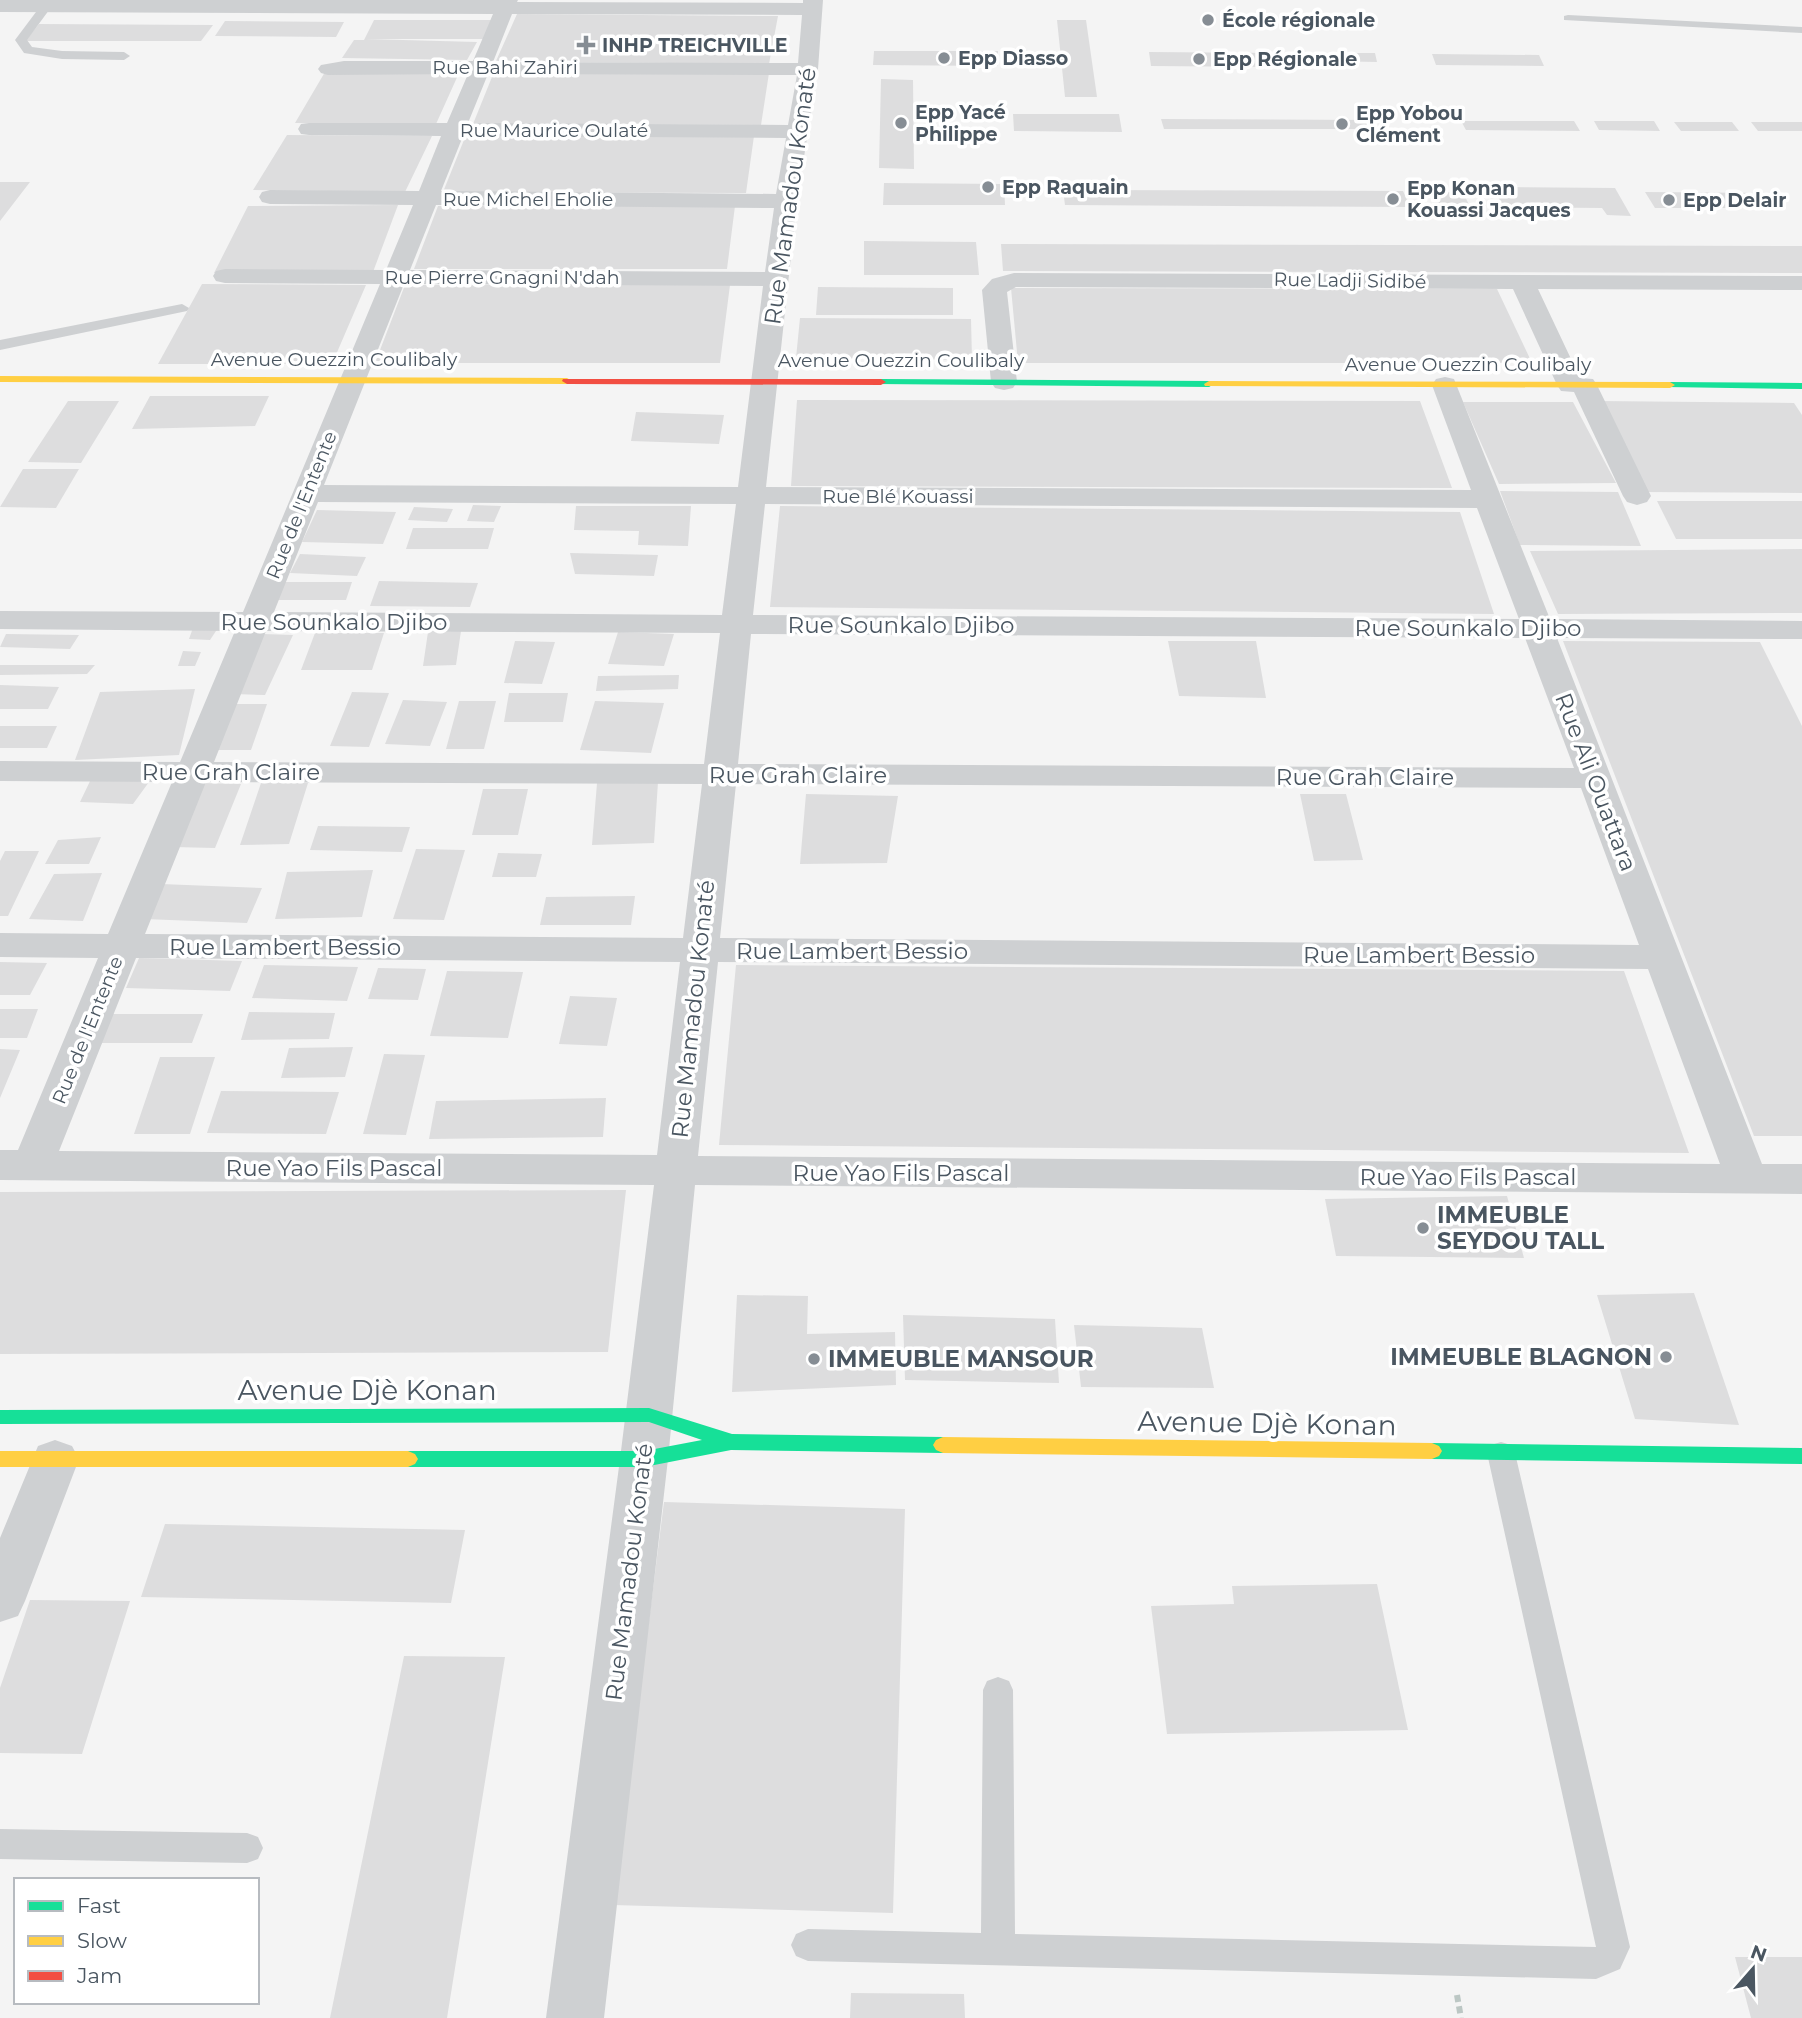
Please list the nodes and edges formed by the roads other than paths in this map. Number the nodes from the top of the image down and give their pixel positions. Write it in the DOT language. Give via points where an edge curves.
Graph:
graph roads {
  1 [pos="193,3"];
  2 [pos="506,4"];
  3 [pos="813,4"];
  4 [pos="0,6"];
  5 [pos="46,6"];
  6 [pos="1568,19"];
  7 [pos="1802,30"];
  8 [pos="124,56"];
  9 [pos="480,67"];
  10 [pos="328,69"];
  11 [pos="808,69"];
  12 [pos="309,129"];
  13 [pos="455,129"];
  14 [pos="799,132"];
  15 [pos="270,197"];
  16 [pos="427,198"];
  17 [pos="786,201"];
  18 [pos="225,276"];
  19 [pos="394,277"];
  20 [pos="779,279"];
  21 [pos="1522,282"];
  22 [pos="1802,283"];
  23 [pos="182,308"];
  24 [pos="0,345"];
  25 [pos="0,379"];
  26 [pos="352,380"];
  27 [pos="764,380"];
  28 [pos="1004,382"];
  29 [pos="1446,384"];
  30 [pos="1577,385"];
  31 [pos="1802,387"];
  32 [pos="306,493"];
  33 [pos="751,496"];
  34 [pos="1637,496"];
  35 [pos="1489,499"];
  36 [pos="0,620"];
  37 [pos="254,621"];
  38 [pos="737,624"];
  39 [pos="1538,629"];
  40 [pos="1798,637"];
  41 [pos="0,771"];
  42 [pos="192,772"];
  43 [pos="719,775"];
  44 [pos="1595,778"];
  45 [pos="0,945"];
  46 [pos="121,946"];
  47 [pos="699,950"];
  48 [pos="1663,957"];
  49 [pos="16,1166"];
  50 [pos="674,1171"];
  51 [pos="1747,1179"];
  52 [pos="1802,1179"];
  53 [pos="0,1417"];
  54 [pos="646,1437"];
  55 [pos="730,1442"];
  56 [pos="1501,1453"];
  57 [pos="1802,1456"];
  58 [pos="0,1459"];
  59 [pos="55,1459"];
  60 [pos="0,1601"];
  61 [pos="998,1690"];
  62 [pos="0,1844"];
  63 [pos="247,1848"];
  64 [pos="808,1945"];
  65 [pos="998,1950"];
  66 [pos="575,2018"];
  1 -- 2 [label="street"];
  1 -- 5 [label="street"];
  2 -- 3 [label="street"];
  2 -- 9 [label="street, Rue de l'Entente"];
  3 -- 11 [label="street, Rue Mamadou Konaté"];
  4 -- 5 [label="street"];
  5 -- 8 [label="lane" via="21,40 27,50"];
  6 -- 7 [label="lane"];
  9 -- 10 [label="street, Rue Bahi Zahiri"];
  9 -- 11 [label="street, Rue Bahi Zahiri"];
  9 -- 13 [label="street, Rue de l'Entente"];
  11 -- 14 [label="street, Rue Mamadou Konaté"];
  12 -- 13 [label="street, Rue Maurice Oulaté"];
  13 -- 14 [label="street, Rue Maurice Oulaté"];
  13 -- 16 [label="street, Rue de l'Entente"];
  14 -- 17 [label="street, Rue Mamadou Konaté"];
  15 -- 16 [label="street, Rue Michel Eholie"];
  16 -- 17 [label="street, Rue Michel Eholie"];
  16 -- 19 [label="street, Rue de l'Entente"];
  17 -- 20 [label="street, Rue Mamadou Konaté"];
  18 -- 19 [label="street, Rue Pierre Gnagni N'dah"];
  19 -- 20 [label="street, Rue Pierre Gnagni N'dah"];
  19 -- 26 [label="street, Rue de l'Entente"];
  20 -- 27 [label="street, Rue Mamadou Konaté"];
  21 -- 22 [label="street, Rue Ladji Sidibé"];
  21 -- 28 [label="street, Rue Ladji Sidibé" via="1014,280 994,290"];
  21 -- 30 [label="street"];
  23 -- 24 [label="lane"];
  25 -- 26 [label="street, Avenue Ouezzin Coulibaly"];
  26 -- 27 [label="street, Avenue Ouezzin Coulibaly"];
  26 -- 32 [label="street, Rue de l'Entente"];
  27 -- 28 [label="street, Avenue Ouezzin Coulibaly"];
  27 -- 33 [label="street, Rue Mamadou Konaté"];
  28 -- 29 [label="street, Avenue Ouezzin Coulibaly"];
  29 -- 30 [label="street, Avenue Ouezzin Coulibaly"];
  29 -- 35 [label="street, Rue Ali Ouattara"];
  30 -- 31 [label="street, Avenue Ouezzin Coulibaly"];
  30 -- 34 [label="street"];
  32 -- 33 [label="street, Rue Blé Kouassi"];
  32 -- 37 [label="street, Rue de l'Entente"];
  33 -- 35 [label="street, Rue Blé Kouassi"];
  33 -- 38 [label="street, Rue Mamadou Konaté"];
  35 -- 39 [label="street, Rue Ali Ouattara"];
  36 -- 37 [label="street, Rue Sounkalo Djibo"];
  37 -- 38 [label="street, Rue Sounkalo Djibo"];
  37 -- 42 [label="street, Rue de l'Entente"];
  38 -- 39 [label="street, Rue Sounkalo Djibo"];
  38 -- 43 [label="street, Rue Mamadou Konaté"];
  39 -- 40 [label="street, Rue Sounkalo Djibo"];
  39 -- 44 [label="street, Rue Ali Ouattara"];
  41 -- 42 [label="street, Rue Grah Claire"];
  42 -- 43 [label="street, Rue Grah Claire"];
  42 -- 46 [label="street, Rue de l'Entente"];
  43 -- 44 [label="street, Rue Grah Claire"];
  43 -- 47 [label="street, Rue Mamadou Konaté"];
  44 -- 48 [label="street, Rue Ali Ouattara"];
  45 -- 46 [label="street, Rue Lambert Bessio"];
  46 -- 47 [label="street, Rue Lambert Bessio"];
  46 -- 49 [label="street, Rue de l'Entente"];
  47 -- 48 [label="street, Rue Lambert Bessio"];
  47 -- 50 [label="street, Rue Mamadou Konaté"];
  48 -- 51 [label="street, Rue Ali Ouattara"];
  49 -- 50 [label="street, Rue Yao Fils Pascal"];
  50 -- 51 [label="street, Rue Yao Fils Pascal"];
  50 -- 54 [label="street, Rue Mamadou Konaté"];
  51 -- 52 [label="street, Rue Yao Fils Pascal"];
  53 -- 54 [label="street, Avenue Djè Konan"];
  54 -- 55 [label="street, Avenue Djè Konan"];
  54 -- 55 [label="street, Avenue Djè Konan"];
  54 -- 59 [label="street, Avenue Djè Konan"];
  54 -- 66 [label="street, Rue Mamadou Konaté"];
  55 -- 56 [label="street, Avenue Djè Konan"];
  56 -- 57 [label="street, Avenue Djè Konan"];
  56 -- 65 [label="lane" via="1613,1947 1608,1958 1596,1964"];
  58 -- 59 [label="street, Avenue Djè Konan"];
  59 -- 60 [label="street"];
  61 -- 65 [label="lane"];
  62 -- 63 [label="lane"];
  64 -- 65 [label="lane"];
}
